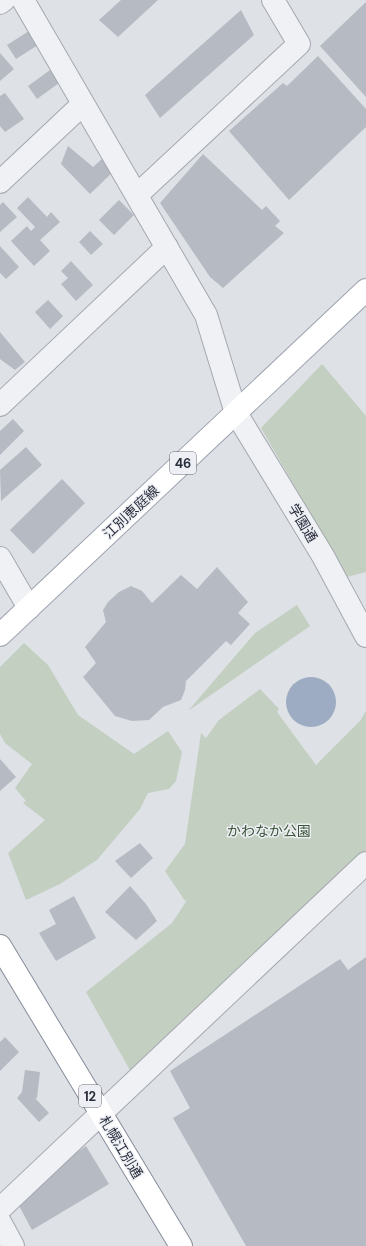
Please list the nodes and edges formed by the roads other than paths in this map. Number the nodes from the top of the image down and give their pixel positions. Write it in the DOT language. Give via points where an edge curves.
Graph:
graph roads {
  1 [pos="4,0"];
  2 [pos="23,0"];
  3 [pos="273,0"];
  4 [pos="0,4"];
  5 [pos="84,104"];
  6 [pos="0,182"];
  7 [pos="137,195"];
  8 [pos="167,247"];
  9 [pos="366,290"];
  10 [pos="0,405"];
  11 [pos="236,413"];
  12 [pos="0,558"];
  13 [pos="29,608"];
  14 [pos="0,635"];
  15 [pos="366,636"];
  16 [pos="366,863"];
  17 [pos="0,946"];
  18 [pos="101,1114"];
  19 [pos="0,1209"];
  20 [pos="0,1222"];
  21 [pos="13,1246"];
  22 [pos="181,1246"];
  1 -- 4 [label="street"];
  2 -- 5 [label="street, 学園通"];
  3 -- 7 [label="street" via="299,44"];
  5 -- 6 [label="street"];
  5 -- 7 [label="street, 学園通"];
  7 -- 8 [label="street, 学園通"];
  8 -- 10 [label="street"];
  8 -- 11 [label="street, 学園通" via="206,315"];
  9 -- 11 [label="main road, 江別恵庭線 / 46"];
  11 -- 13 [label="main road, 江別恵庭線 / 46"];
  11 -- 15 [label="street, 学園通" via="323,556"];
  12 -- 13 [label="street"];
  13 -- 14 [label="main road, 江別恵庭線 / 46"];
  16 -- 18 [label="street"];
  17 -- 18 [label="main road, 札幌江別通 / 12"];
  18 -- 19 [label="street"];
  18 -- 22 [label="main road, 札幌江別通 / 12"];
  20 -- 21 [label="street"];
}
